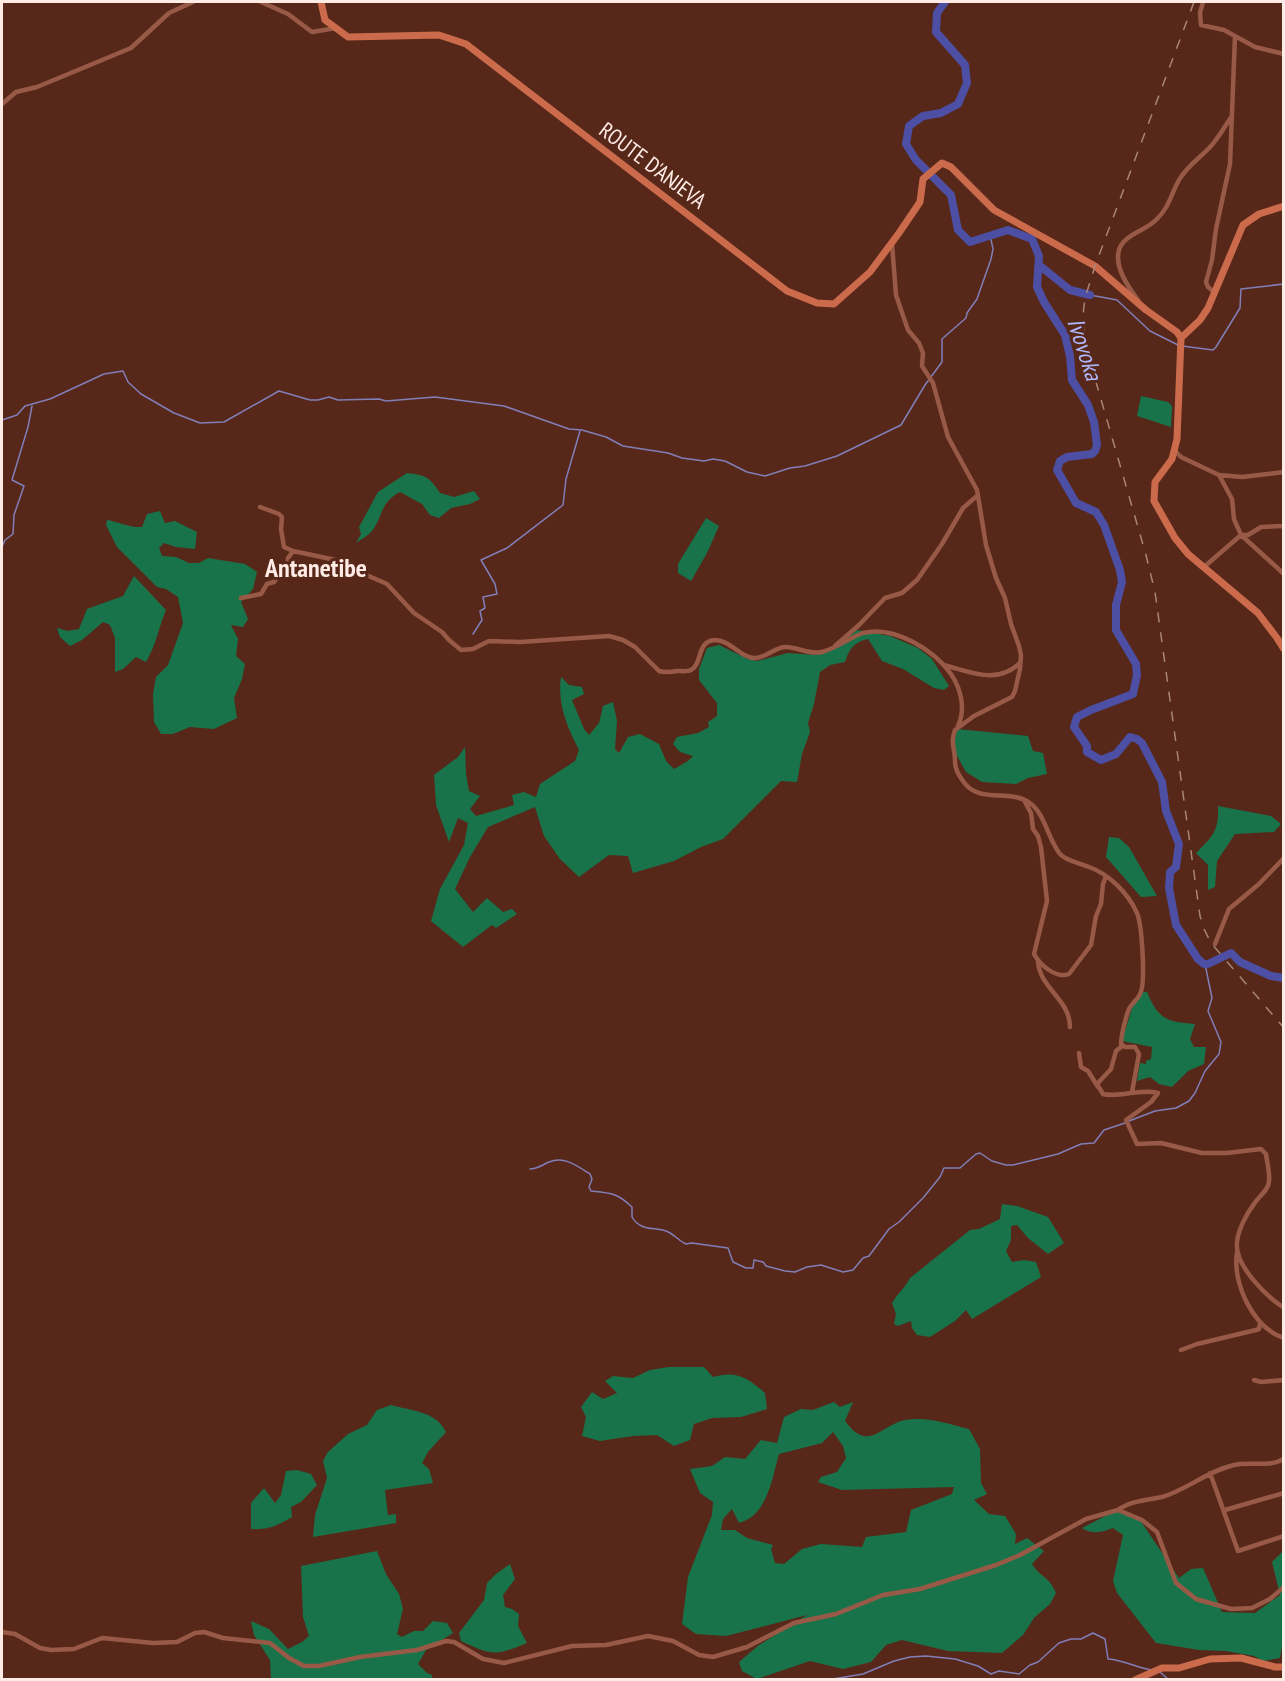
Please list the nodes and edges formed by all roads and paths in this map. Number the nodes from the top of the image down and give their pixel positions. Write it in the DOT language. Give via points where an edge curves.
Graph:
graph roads {
  1 [pos="193,2"];
  2 [pos="261,2"];
  3 [pos="321,2"];
  4 [pos="1203,2"];
  5 [pos="336,28"];
  6 [pos="1235,36"];
  7 [pos="1284,54"];
  8 [pos="2,104"];
  9 [pos="1232,116"];
  10 [pos="1284,206"];
  11 [pos="892,242"];
  12 [pos="1214,292"];
  13 [pos="1146,310"];
  14 [pos="1171,327"];
  15 [pos="1189,329"];
  16 [pos="1180,342"];
  17 [pos="1174,450"];
  18 [pos="1284,472"];
  19 [pos="1219,475"];
  20 [pos="977,496"];
  21 [pos="260,507"];
  22 [pos="1284,526"];
  23 [pos="1241,535"];
  24 [pos="293,551"];
  25 [pos="1204,567"];
  26 [pos="287,568"];
  27 [pos="278,569"];
  28 [pos="1284,574"];
  29 [pos="241,598"];
  30 [pos="830,649"];
  31 [pos="1284,649"];
  32 [pos="1020,663"];
  33 [pos="944,665"];
  34 [pos="958,726"];
  35 [pos="1024,799"];
  36 [pos="1284,858"];
  37 [pos="1106,876"];
  38 [pos="1215,944"];
  39 [pos="1038,961"];
  40 [pos="1070,1027"];
  41 [pos="1122,1046"];
  42 [pos="1079,1053"];
  43 [pos="1098,1087"];
  44 [pos="1132,1092"];
  45 [pos="1237,1250"];
  46 [pos="1284,1308"];
  47 [pos="1260,1323"];
  48 [pos="1284,1338"];
  49 [pos="1181,1350"];
  50 [pos="1254,1380"];
  51 [pos="1284,1380"];
  52 [pos="1284,1459"];
  53 [pos="1210,1473"];
  54 [pos="1284,1493"];
  55 [pos="1118,1510"];
  56 [pos="1225,1510"];
  57 [pos="1284,1536"];
  58 [pos="1284,1587"];
  59 [pos="2,1632"];
  60 [pos="1284,1666"];
  61 [pos="1135,1680"];
  1 -- 8 [label="street" via="169,13 131,48 38,87 16,92"];
  2 -- 5 [label="street" via="288,14 312,32"];
  3 -- 5 [label="street" via="325,20"];
  4 -- 6 [label="street" via="1201,25"];
  5 -- 11 [label="street, ROUTE D'ANJEVA" via="348,37 439,35 466,44 788,291 817,303 834,304 870,272"];
  6 -- 7 [label="street" via="1255,47"];
  6 -- 9 [label="street"];
  9 -- 12 [label="street" via="1230,164 1206,282"];
  9 -- 13 [label="street" via="1211,146 1178,181 1168,206 1121,246 1121,275"];
  10 -- 12 [label="street" via="1258,214 1243,225"];
  11 -- 13 [label="street, ROUTE D'ANJEVA" via="920,202 923,179 942,163 951,167 994,210 1095,267"];
  11 -- 20 [label="street" via="896,295 908,330 923,353 922,366 933,383 948,437"];
  12 -- 15 [label="street" via="1200,320"];
  13 -- 14 [label="street"];
  14 -- 15 [label="street"];
  14 -- 16 [label="street"];
  15 -- 16 [label="street"];
  16 -- 17 [label="street" via="1179,428"];
  17 -- 19 [label="street"];
  17 -- 25 [label="street" via="1155,482 1154,501 1174,538"];
  18 -- 19 [label="street" via="1242,477"];
  19 -- 23 [label="street" via="1232,500"];
  20 -- 30 [label="street" via="963,508 917,580 902,593 885,598"];
  20 -- 32 [label="street" via="986,545 1019,646"];
  21 -- 24 [label="street" via="282,517 285,547"];
  22 -- 23 [label="street" via="1261,527"];
  23 -- 25 [label="street"];
  23 -- 28 [label="street"];
  24 -- 26 [label="street"];
  24 -- 30 [label="street" via="345,562 387,584 414,613 461,650 473,650 489,641 609,636 629,643 663,672 693,669 709,641 727,643 749,658 784,647 809,653"];
  25 -- 31 [label="street" via="1258,613"];
  26 -- 27 [label="street"];
  26 -- 29 [label="street" via="288,576 267,584 261,594"];
  30 -- 33 [label="street" via="865,633 885,633 918,645"];
  32 -- 33 [label="street" via="995,676"];
  32 -- 34 [label="street" via="1012,697"];
  33 -- 34 [label="street" via="961,696 963,716"];
  34 -- 35 [label="street" via="951,744 956,770 968,788 986,795"];
  35 -- 37 [label="street" via="1037,811 1061,856"];
  35 -- 39 [label="street" via="1041,847 1047,901 1034,949"];
  36 -- 38 [label="street" via="1229,909"];
  37 -- 39 [label="street" via="1091,945 1080,962 1064,976"];
  37 -- 41 [label="street" via="1137,913 1142,934 1142,987 1127,1014"];
  39 -- 40 [label="street" via="1039,973 1065,1009"];
  41 -- 43 [label="street"];
  41 -- 44 [label="street" via="1135,1047 1139,1054"];
  42 -- 43 [label="street" via="1081,1067"];
  43 -- 44 [label="street" via="1109,1095"];
  44 -- 45 [label="street" via="1158,1095 1126,1120 1137,1144 1161,1143 1202,1153 1261,1149 1266,1154 1270,1181 1244,1222"];
  45 -- 46 [label="street" via="1249,1274"];
  45 -- 47 [label="street" via="1239,1281"];
  47 -- 48 [label="street"];
  47 -- 49 [label="street" via="1256,1330"];
  50 -- 51 [label="street"];
  52 -- 53 [label="street" via="1270,1464 1235,1464"];
  53 -- 55 [label="street" via="1175,1493"];
  53 -- 56 [label="street"];
  54 -- 56 [label="street"];
  55 -- 58 [label="street" via="1142,1520 1157,1532 1176,1583 1196,1599 1231,1609 1252,1608"];
  55 -- 59 [label="street" via="1086,1519 996,1565 794,1623 747,1647 713,1657 648,1636 606,1646 572,1646 504,1663 483,1659 446,1641 417,1650 304,1666 270,1643 204,1632 177,1642 102,1638 74,1649 51,1650"];
  56 -- 57 [label="street" via="1238,1551"];
  60 -- 61 [label="street" via="1241,1658 1210,1659 1155,1671"];
}
